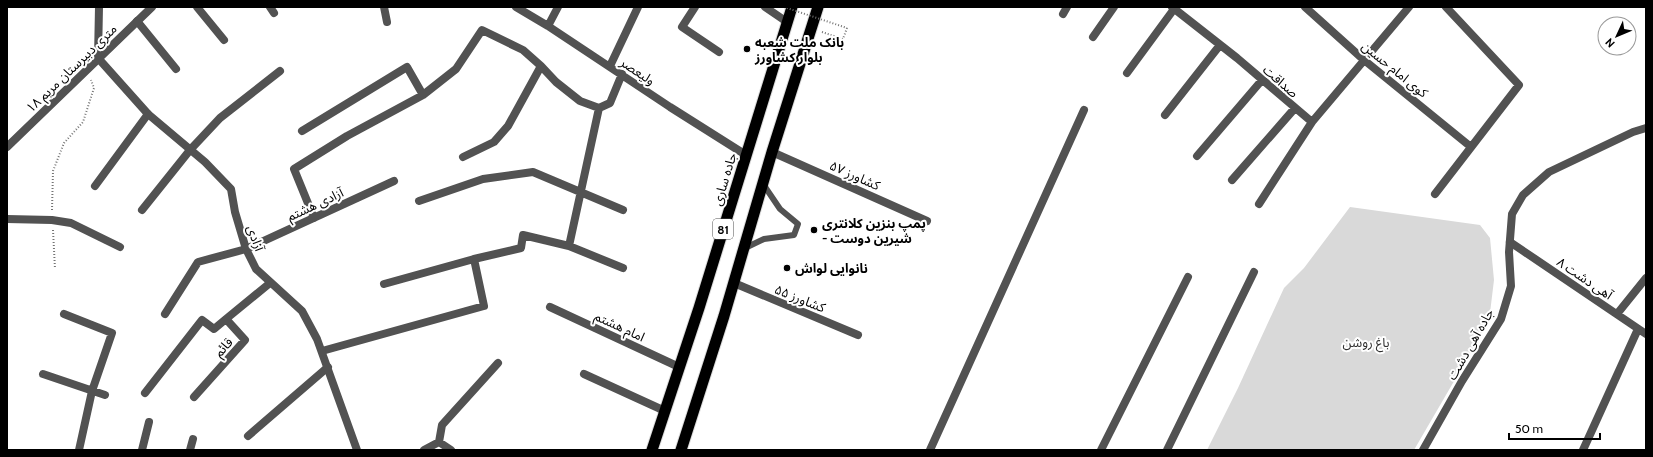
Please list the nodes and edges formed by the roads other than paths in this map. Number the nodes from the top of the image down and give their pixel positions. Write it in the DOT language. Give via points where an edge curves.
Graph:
graph roads {
  1 [pos="99,7"];
  2 [pos="152,7"];
  3 [pos="197,7"];
  4 [pos="384,7"];
  5 [pos="516,7"];
  6 [pos="558,7"];
  7 [pos="638,7"];
  8 [pos="695,7"];
  9 [pos="765,7"];
  10 [pos="792,7"];
  11 [pos="818,7"];
  12 [pos="1114,7"];
  13 [pos="1305,7"];
  14 [pos="1408,7"];
  15 [pos="1446,7"];
  16 [pos="1173,8"];
  17 [pos="137,21"];
  18 [pos="387,22"];
  19 [pos="787,22"];
  20 [pos="548,26"];
  21 [pos="1093,37"];
  22 [pos="224,40"];
  23 [pos="1220,45"];
  24 [pos="719,52"];
  25 [pos="98,58"];
  26 [pos="1364,60"];
  27 [pos="541,66"];
  28 [pos="610,66"];
  29 [pos="176,69"];
  30 [pos="280,71"];
  31 [pos="1127,73"];
  32 [pos="622,74"];
  33 [pos="1262,80"];
  34 [pos="423,95"];
  35 [pos="599,108"];
  36 [pos="1295,108"];
  37 [pos="1084,110"];
  38 [pos="148,114"];
  39 [pos="1165,115"];
  40 [pos="1312,122"];
  41 [pos="1646,128"];
  42 [pos="302,131"];
  43 [pos="7,147"];
  44 [pos="1471,147"];
  45 [pos="190,150"];
  46 [pos="772,152"];
  47 [pos="746,155"];
  48 [pos="1197,156"];
  49 [pos="463,157"];
  50 [pos="1232,180"];
  51 [pos="394,181"];
  52 [pos="762,184"];
  53 [pos="95,186"];
  54 [pos="580,193"];
  55 [pos="1435,194"];
  56 [pos="419,201"];
  57 [pos="1259,204"];
  58 [pos="142,210"];
  59 [pos="623,210"];
  60 [pos="314,218"];
  61 [pos="7,219"];
  62 [pos="927,221"];
  63 [pos="1510,242"];
  64 [pos="569,246"];
  65 [pos="120,248"];
  66 [pos="246,249"];
  67 [pos="743,249"];
  68 [pos="474,259"];
  69 [pos="623,268"];
  70 [pos="1254,272"];
  71 [pos="1188,277"];
  72 [pos="1646,278"];
  73 [pos="270,283"];
  74 [pos="734,283"];
  75 [pos="384,284"];
  76 [pos="550,307"];
  77 [pos="64,314"];
  78 [pos="165,314"];
  79 [pos="1617,314"];
  80 [pos="226,319"];
  81 [pos="1638,329"];
  82 [pos="1646,334"];
  83 [pos="858,335"];
  84 [pos="322,351"];
  85 [pos="498,363"];
  86 [pos="328,367"];
  87 [pos="679,367"];
  88 [pos="43,374"];
  89 [pos="584,374"];
  90 [pos="92,391"];
  91 [pos="145,393"];
  92 [pos="105,395"];
  93 [pos="194,397"];
  94 [pos="665,411"];
  95 [pos="149,422"];
  96 [pos="248,436"];
  97 [pos="193,439"];
  98 [pos="439,442"];
  99 [pos="79,450"];
  100 [pos="142,450"];
  101 [pos="190,450"];
  102 [pos="357,450"];
  103 [pos="424,450"];
  104 [pos="450,450"];
  105 [pos="652,450"];
  106 [pos="681,450"];
  107 [pos="930,450"];
  108 [pos="1101,450"];
  109 [pos="1167,450"];
  110 [pos="1423,450"];
  111 [pos="1583,450"];
  1 -- 25 [label="street"];
  2 -- 17 [label="street, ۱۸ متری دبیرستان مریم"];
  3 -- 22 [label="street"];
  4 -- 18 [label="street"];
  5 -- 20 [label="street, ولیعصر"];
  6 -- 20 [label="street"];
  7 -- 28 [label="street"];
  8 -- 24 [label="street" via="682,27"];
  9 -- 19 [label="street"];
  10 -- 19 [label="highway, جاده ساری / 81"];
  11 -- 46 [label="highway, 81"];
  12 -- 21 [label="street"];
  13 -- 26 [label="street, کوی امام حسین"];
  14 -- 26 [label="street"];
  15 -- 44 [label="street" via="1519,85"];
  16 -- 23 [label="street, صداقت"];
  16 -- 31 [label="street"];
  17 -- 25 [label="street, ۱۸ متری دبیرستان مریم"];
  17 -- 29 [label="street"];
  19 -- 47 [label="highway, جاده ساری / 81"];
  20 -- 28 [label="street, ولیعصر"];
  23 -- 33 [label="street, صداقت"];
  23 -- 39 [label="street"];
  25 -- 38 [label="street, آزادی"];
  25 -- 43 [label="street, ۱۸ متری دبیرستان مریم"];
  26 -- 40 [label="street"];
  26 -- 44 [label="street, کوی امام حسین"];
  27 -- 34 [label="street" via="523,50 482,30 456,69"];
  27 -- 35 [label="street" via="580,101"];
  27 -- 49 [label="street" via="508,126 494,142"];
  28 -- 32 [label="street, ولیعصر"];
  30 -- 45 [label="street" via="220,118"];
  32 -- 35 [label="street" via="610,103"];
  32 -- 47 [label="street, ولیعصر"];
  33 -- 36 [label="street, صداقت"];
  33 -- 48 [label="street"];
  34 -- 42 [label="street" via="406,67"];
  34 -- 60 [label="street" via="347,136 294,169"];
  35 -- 54 [label="street"];
  36 -- 40 [label="street, صداقت"];
  36 -- 50 [label="street"];
  37 -- 107 [label="street"];
  38 -- 45 [label="street, آزادی"];
  38 -- 53 [label="street"];
  40 -- 57 [label="street"];
  41 -- 63 [label="street, جاده آهی دشت" via="1549,172 1523,195 1512,214"];
  44 -- 55 [label="street"];
  45 -- 58 [label="street"];
  45 -- 66 [label="street, آزادی" via="231,189"];
  46 -- 52 [label="highway, 81"];
  46 -- 62 [label="street, کشاورز ۵۷"];
  47 -- 87 [label="highway, جاده ساری / 81"];
  51 -- 60 [label="street, آزادی هشتم"];
  52 -- 67 [label="highway, 81"];
  52 -- 67 [label="lane" via="780,209 798,224 794,235 764,239"];
  54 -- 56 [label="street" via="533,172 483,179"];
  54 -- 59 [label="street"];
  54 -- 64 [label="street"];
  60 -- 66 [label="street, آزادی هشتم"];
  61 -- 65 [label="street" via="72,223"];
  63 -- 79 [label="street, آهی دشت ۸"];
  63 -- 110 [label="street, جاده آهی دشت" via="1511,286 1501,319"];
  64 -- 68 [label="street" via="523,236 521,248"];
  64 -- 69 [label="street"];
  66 -- 73 [label="street, آزادی" via="256,269"];
  66 -- 78 [label="street, آزادی هشتم" via="198,262"];
  67 -- 74 [label="highway, 81"];
  68 -- 75 [label="street"];
  68 -- 84 [label="street" via="484,306"];
  70 -- 109 [label="street"];
  71 -- 108 [label="street"];
  72 -- 79 [label="street"];
  73 -- 80 [label="street, قائم"];
  73 -- 84 [label="street, آزادی" via="302,311"];
  74 -- 83 [label="street, کشاورز ۵۵"];
  74 -- 106 [label="highway, 81"];
  76 -- 87 [label="street, امام هشتم"];
  77 -- 90 [label="street" via="112,333"];
  79 -- 81 [label="street, آهی دشت ۸"];
  80 -- 91 [label="street" via="214,329 202,320"];
  80 -- 93 [label="street, قائم" via="245,340"];
  81 -- 82 [label="street, آهی دشت ۸"];
  81 -- 111 [label="street"];
  84 -- 86 [label="street, آزادی"];
  85 -- 98 [label="street" via="442,425"];
  86 -- 96 [label="street"];
  86 -- 102 [label="street, آزادی"];
  87 -- 94 [label="highway, جاده ساری / 81"];
  88 -- 90 [label="street"];
  89 -- 94 [label="street"];
  90 -- 92 [label="street"];
  90 -- 99 [label="street"];
  94 -- 105 [label="highway, جاده ساری / 81"];
  95 -- 100 [label="street"];
  97 -- 101 [label="street"];
  98 -- 103 [label="street"];
  98 -- 104 [label="street"];
}
